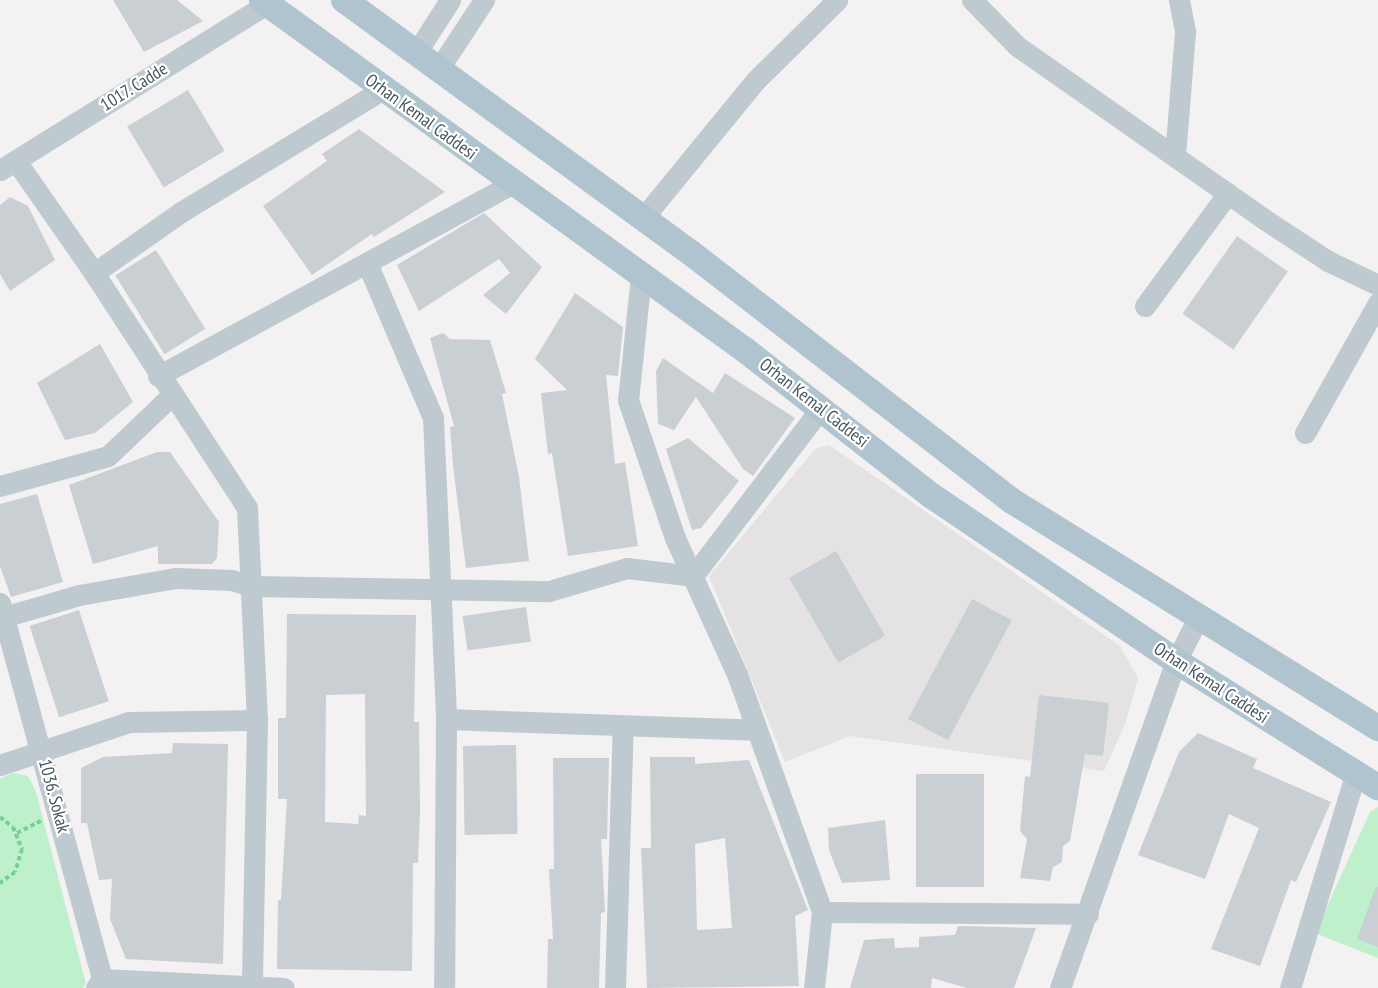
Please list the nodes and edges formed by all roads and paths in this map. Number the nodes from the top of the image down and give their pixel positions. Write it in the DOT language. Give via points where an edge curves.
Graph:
graph roads {
  1 [pos="344,0"];
  2 [pos="450,0"];
  3 [pos="484,0"];
  4 [pos="837,0"];
  5 [pos="972,0"];
  6 [pos="1179,0"];
  7 [pos="265,2"];
  8 [pos="416,53"];
  9 [pos="438,70"];
  10 [pos="383,89"];
  11 [pos="1175,156"];
  12 [pos="8,165"];
  13 [pos="513,183"];
  14 [pos="1228,193"];
  15 [pos="643,218"];
  16 [pos="367,263"];
  17 [pos="94,273"];
  18 [pos="641,275"];
  19 [pos="1378,285"];
  20 [pos="1378,303"];
  21 [pos="1145,306"];
  22 [pos="159,376"];
  23 [pos="171,396"];
  24 [pos="821,408"];
  25 [pos="1305,433"];
  26 [pos="0,486"];
  27 [pos="693,576"];
  28 [pos="250,586"];
  29 [pos="442,589"];
  30 [pos="2,613"];
  31 [pos="1198,618"];
  32 [pos="1176,661"];
  33 [pos="446,719"];
  34 [pos="257,720"];
  35 [pos="623,726"];
  36 [pos="1378,728"];
  37 [pos="758,730"];
  38 [pos="42,748"];
  39 [pos="0,765"];
  40 [pos="1355,776"];
  41 [pos="1378,787"];
  42 [pos="0,817"];
  43 [pos="0,883"];
  44 [pos="822,912"];
  45 [pos="1088,914"];
  46 [pos="99,984"];
  47 [pos="252,987"];
  48 [pos="284,988"];
  49 [pos="444,988"];
  50 [pos="615,988"];
  51 [pos="814,988"];
  52 [pos="1060,988"];
  53 [pos="1290,988"];
  1 -- 8 [label="main road"];
  2 -- 8 [label="street"];
  3 -- 9 [label="street"];
  4 -- 15 [label="street" via="756,80"];
  5 -- 11 [label="street" via="1017,46"];
  6 -- 11 [label="street" via="1185,32"];
  7 -- 10 [label="main road, Orhan Kemal Caddesi"];
  7 -- 12 [label="street, 1017. Cadde"];
  8 -- 9 [label="main road"];
  9 -- 15 [label="main road"];
  10 -- 13 [label="main road, Orhan Kemal Caddesi"];
  10 -- 17 [label="street" via="181,212"];
  11 -- 14 [label="street"];
  12 -- 17 [label="street"];
  13 -- 16 [label="street"];
  13 -- 18 [label="main road, Orhan Kemal Caddesi"];
  14 -- 19 [label="street" via="1328,261"];
  14 -- 21 [label="street"];
  15 -- 31 [label="main road" via="1012,501"];
  16 -- 22 [label="street"];
  16 -- 29 [label="street" via="433,418"];
  17 -- 22 [label="street"];
  18 -- 24 [label="main road, Orhan Kemal Caddesi"];
  18 -- 27 [label="street" via="628,400 675,538"];
  20 -- 25 [label="street"];
  22 -- 23 [label="street"];
  23 -- 26 [label="street" via="108,456"];
  23 -- 28 [label="street" via="247,508"];
  24 -- 27 [label="street"];
  24 -- 32 [label="main road, Orhan Kemal Caddesi" via="932,496"];
  27 -- 29 [label="street" via="627,568 549,591"];
  27 -- 37 [label="street"];
  28 -- 29 [label="street"];
  28 -- 30 [label="street" via="232,580 175,578"];
  28 -- 34 [label="street"];
  29 -- 33 [label="street"];
  30 -- 38 [label="street, 1036. Sokak"];
  31 -- 32 [label="street"];
  31 -- 36 [label="main road"];
  32 -- 40 [label="main road, Orhan Kemal Caddesi"];
  32 -- 45 [label="street"];
  33 -- 35 [label="street"];
  33 -- 49 [label="street"];
  34 -- 38 [label="street" via="129,722"];
  34 -- 47 [label="street"];
  35 -- 37 [label="street"];
  35 -- 50 [label="street"];
  37 -- 44 [label="street"];
  38 -- 39 [label="street"];
  38 -- 46 [label="street, 1036. Sokak"];
  40 -- 41 [label="main road, Orhan Kemal Caddesi"];
  40 -- 53 [label="street"];
  42 -- 43 [label="path" via="14,827 22,849 15,872"];
  44 -- 45 [label="street"];
  44 -- 51 [label="street"];
  45 -- 52 [label="street"];
  46 -- 47 [label="street"];
  47 -- 48 [label="street"];
}
